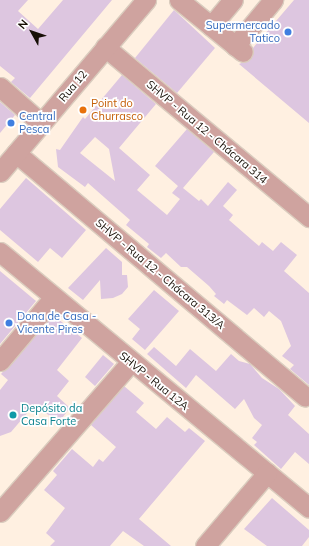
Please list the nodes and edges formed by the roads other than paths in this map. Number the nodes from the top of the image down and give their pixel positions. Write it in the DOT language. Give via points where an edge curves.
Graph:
graph roads {
  1 [pos="146,0"];
  2 [pos="233,0"];
  3 [pos="273,0"];
  4 [pos="189,3"];
  5 [pos="211,26"];
  6 [pos="105,47"];
  7 [pos="0,87"];
  8 [pos="41,123"];
  9 [pos="16,153"];
  10 [pos="0,172"];
  11 [pos="309,217"];
  12 [pos="0,252"];
  13 [pos="53,298"];
  14 [pos="0,361"];
  15 [pos="131,362"];
  16 [pos="305,396"];
  17 [pos="267,473"];
  18 [pos="306,499"];
  19 [pos="0,512"];
  20 [pos="205,546"];
  1 -- 6 [label="street, Rua 12"];
  2 -- 5 [label="street"];
  3 -- 5 [label="street" via="239,49"];
  4 -- 5 [label="street"];
  6 -- 8 [label="street, Rua 12"];
  6 -- 11 [label="street, SHVP - Rua 12 - Chácara 314"];
  7 -- 8 [label="street"];
  8 -- 9 [label="street, Rua 12"];
  9 -- 10 [label="street, Rua 12"];
  9 -- 16 [label="street, SHVP - Rua 12 - Chácara 313/A"];
  12 -- 13 [label="street, SHVP - Rua 12A"];
  13 -- 14 [label="street"];
  13 -- 15 [label="street, SHVP - Rua 12A"];
  15 -- 17 [label="street, SHVP - Rua 12A"];
  15 -- 19 [label="street"];
  17 -- 18 [label="street, SHVP - Rua 12A"];
  17 -- 20 [label="street"];
}
